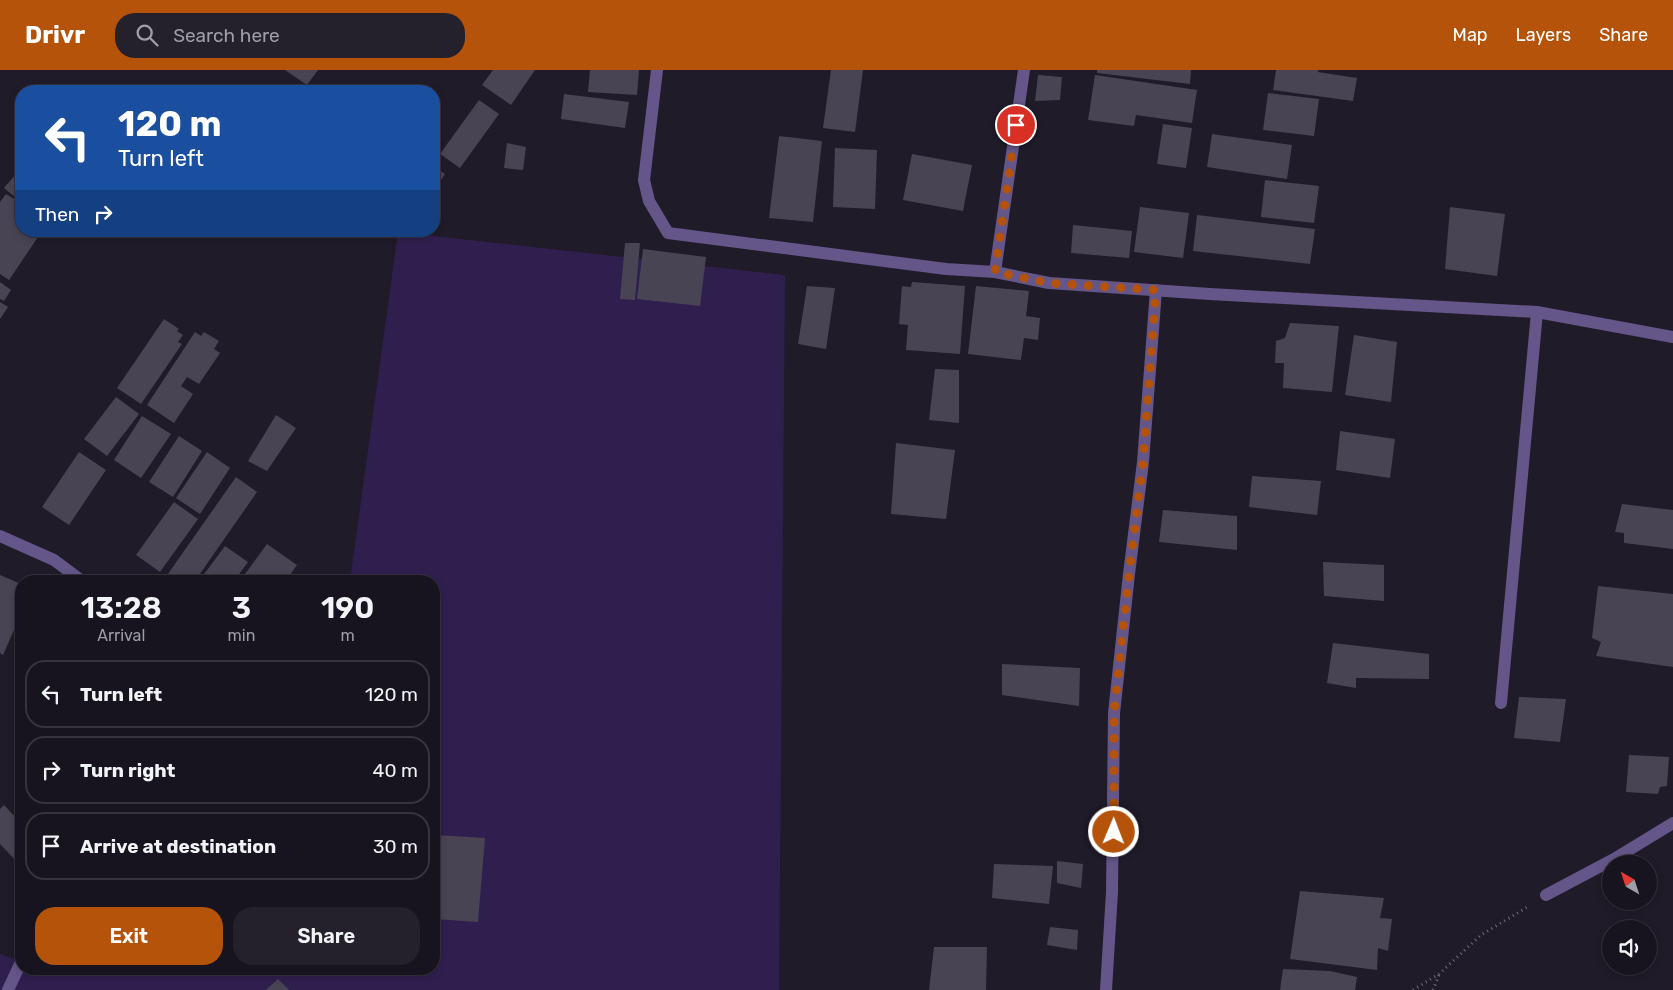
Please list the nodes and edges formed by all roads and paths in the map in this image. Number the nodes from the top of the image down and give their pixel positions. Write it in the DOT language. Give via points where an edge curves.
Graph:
graph roads {
  1 [pos="658,70"];
  2 [pos="1024,70"];
  3 [pos="995,272"];
  4 [pos="1156,290"];
  5 [pos="1537,312"];
  6 [pos="1673,337"];
  7 [pos="0,536"];
  8 [pos="74,575"];
  9 [pos="1501,703"];
  10 [pos="1673,823"];
  11 [pos="1546,895"];
  12 [pos="1439,974"];
  13 [pos="15,975"];
  14 [pos="8,990"];
  15 [pos="1106,990"];
  16 [pos="1413,990"];
  17 [pos="1433,990"];
  1 -- 3 [label="street" via="644,180 648,201 668,233 946,269"];
  2 -- 3 [label="street"];
  3 -- 4 [label="street" via="1049,283"];
  4 -- 5 [label="street"];
  4 -- 15 [label="street" via="1143,462 1114,713 1112,892"];
  5 -- 6 [label="street"];
  5 -- 9 [label="street"];
  7 -- 8 [label="street" via="54,560"];
  10 -- 11 [label="street"];
  11 -- 12 [label="path" via="1481,935"];
  12 -- 16 [label="path"];
  12 -- 17 [label="path"];
  13 -- 14 [label="street"];
}
